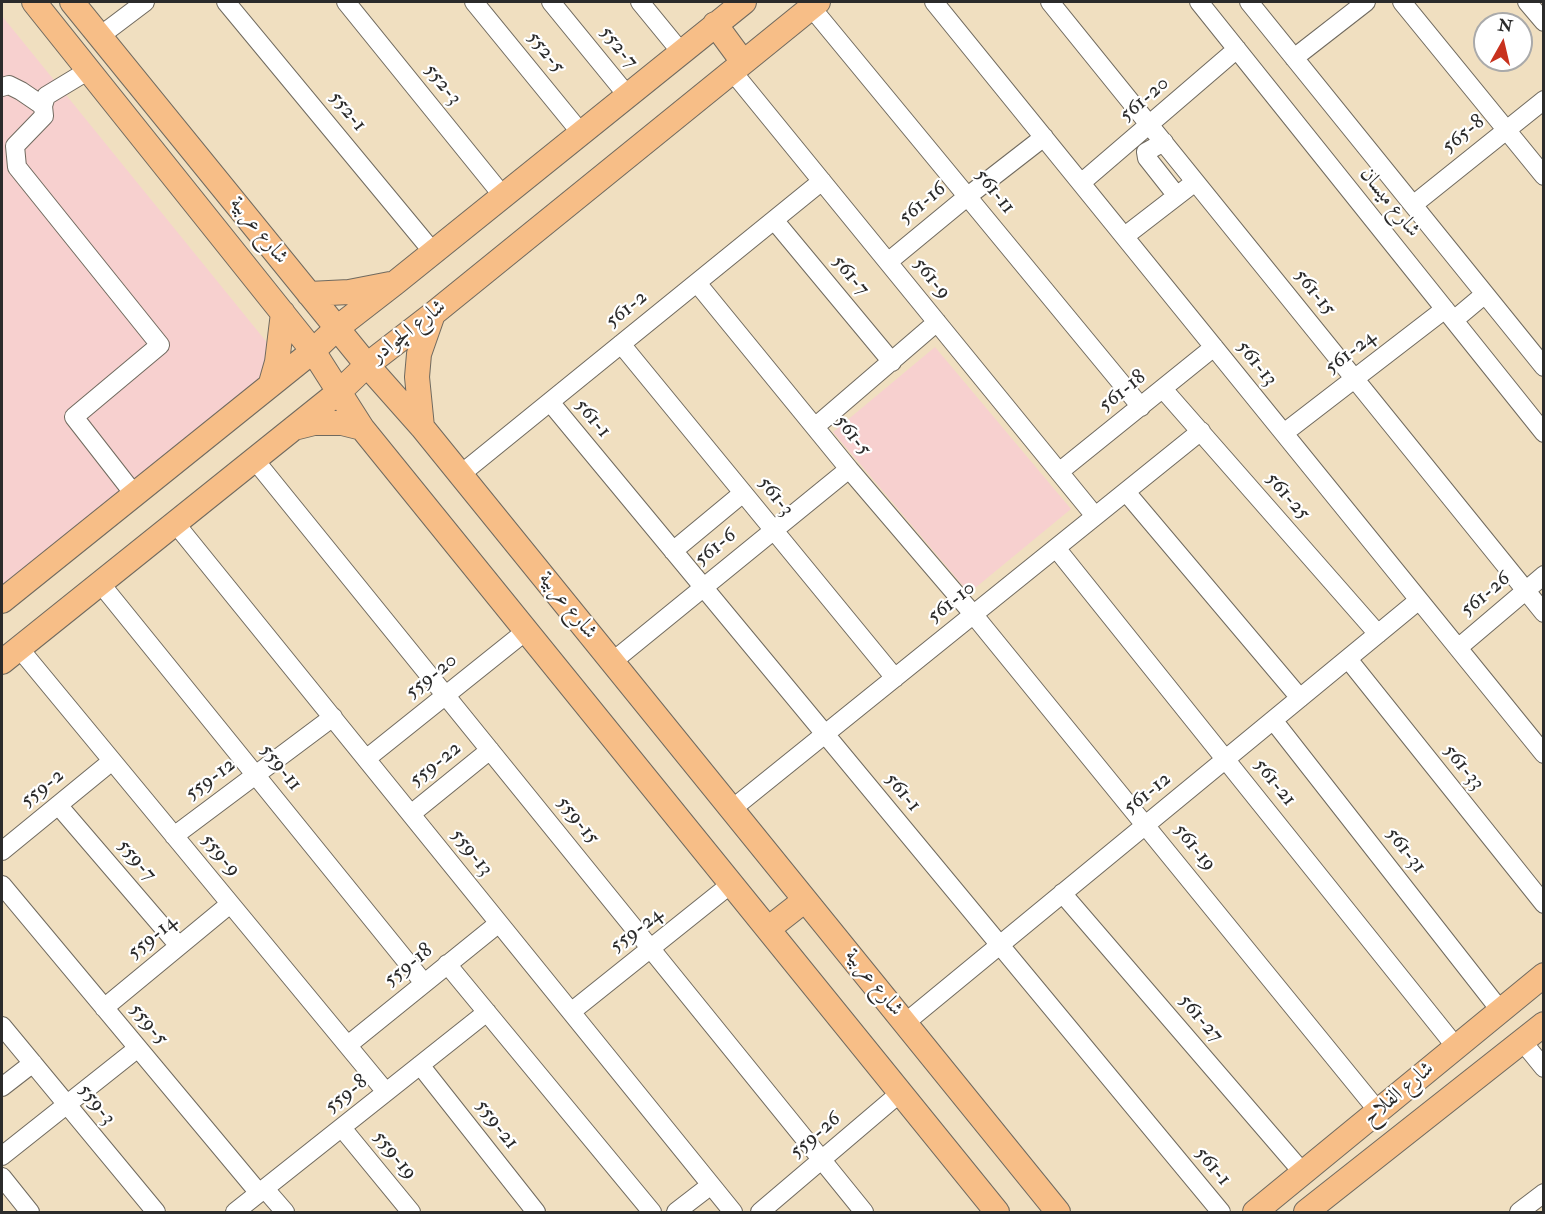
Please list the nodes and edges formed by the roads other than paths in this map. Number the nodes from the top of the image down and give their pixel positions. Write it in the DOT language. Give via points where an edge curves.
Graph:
graph roads {
  1 [pos="34,2"];
  2 [pos="72,2"];
  3 [pos="145,2"];
  4 [pos="226,2"];
  5 [pos="346,2"];
  6 [pos="474,2"];
  7 [pos="551,2"];
  8 [pos="640,2"];
  9 [pos="744,2"];
  10 [pos="934,2"];
  11 [pos="1050,2"];
  12 [pos="1199,2"];
  13 [pos="1249,2"];
  14 [pos="1366,2"];
  15 [pos="1402,2"];
  16 [pos="1527,2"];
  17 [pos="814,4"];
  18 [pos="1544,22"];
  19 [pos="715,24"];
  20 [pos="100,36"];
  21 [pos="1237,49"];
  22 [pos="681,52"];
  23 [pos="1294,58"];
  24 [pos="738,66"];
  25 [pos="89,70"];
  26 [pos="2,87"];
  27 [pos="627,96"];
  28 [pos="1544,100"];
  29 [pos="43,106"];
  30 [pos="1150,126"];
  31 [pos="1506,130"];
  32 [pos="581,133"];
  33 [pos="1044,137"];
  34 [pos="1164,142"];
  35 [pos="1544,176"];
  36 [pos="822,181"];
  37 [pos="1195,182"];
  38 [pos="1081,183"];
  39 [pos="503,196"];
  40 [pos="968,196"];
  41 [pos="1177,196"];
  42 [pos="1413,205"];
  43 [pos="774,220"];
  44 [pos="1125,236"];
  45 [pos="433,252"];
  46 [pos="888,262"];
  47 [pos="395,283"];
  48 [pos="697,283"];
  49 [pos="309,294"];
  50 [pos="1485,294"];
  51 [pos="283,313"];
  52 [pos="433,314"];
  53 [pos="1449,315"];
  54 [pos="937,322"];
  55 [pos="337,328"];
  56 [pos="621,344"];
  57 [pos="1214,347"];
  58 [pos="313,351"];
  59 [pos="892,362"];
  60 [pos="367,365"];
  61 [pos="1544,367"];
  62 [pos="1354,379"];
  63 [pos="271,383"];
  64 [pos="1162,389"];
  65 [pos="340,391"];
  66 [pos="550,402"];
  67 [pos="1141,406"];
  68 [pos="816,426"];
  69 [pos="422,427"];
  70 [pos="292,428"];
  71 [pos="362,428"];
  72 [pos="1201,431"];
  73 [pos="1284,433"];
  74 [pos="1544,433"];
  75 [pos="254,459"];
  76 [pos="849,469"];
  77 [pos="1059,472"];
  78 [pos="461,474"];
  79 [pos="1126,492"];
  80 [pos="134,494"];
  81 [pos="744,494"];
  82 [pos="1095,516"];
  83 [pos="175,523"];
  84 [pos="774,530"];
  85 [pos="1056,548"];
  86 [pos="673,550"];
  87 [pos="1544,575"];
  88 [pos="100,583"];
  89 [pos="704,588"];
  90 [pos="1525,591"];
  91 [pos="1419,600"];
  92 [pos="2,601"];
  93 [pos="1544,613"];
  94 [pos="974,615"];
  95 [pos="526,631"];
  96 [pos="1378,634"];
  97 [pos="1458,648"];
  98 [pos="10,655"];
  99 [pos="1347,659"];
  100 [pos="612,662"];
  101 [pos="894,678"];
  102 [pos="445,695"];
  103 [pos="1300,698"];
  104 [pos="333,717"];
  105 [pos="1273,720"];
  106 [pos="825,735"];
  107 [pos="489,750"];
  108 [pos="1544,754"];
  109 [pos="366,759"];
  110 [pos="1225,759"];
  111 [pos="112,761"];
  112 [pos="257,774"];
  113 [pos="58,805"];
  114 [pos="732,809"];
  115 [pos="411,814"];
  116 [pos="1146,824"];
  117 [pos="174,836"];
  118 [pos="2,852"];
  119 [pos="731,884"];
  120 [pos="2,885"];
  121 [pos="1062,893"];
  122 [pos="805,900"];
  123 [pos="230,904"];
  124 [pos="1544,904"];
  125 [pos="499,923"];
  126 [pos="768,929"];
  127 [pos="999,945"];
  128 [pos="179,946"];
  129 [pos="651,949"];
  130 [pos="447,964"];
  131 [pos="1544,975"];
  132 [pos="424,983"];
  133 [pos="104,1008"];
  134 [pos="1500,1010"];
  135 [pos="487,1012"];
  136 [pos="571,1012"];
  137 [pos="905,1023"];
  138 [pos="1544,1024"];
  139 [pos="2,1026"];
  140 [pos="1522,1041"];
  141 [pos="348,1045"];
  142 [pos="1456,1047"];
  143 [pos="138,1048"];
  144 [pos="33,1064"];
  145 [pos="420,1065"];
  146 [pos="1544,1068"];
  147 [pos="2,1087"];
  148 [pos="386,1092"];
  149 [pos="900,1093"];
  150 [pos="67,1105"];
  151 [pos="1378,1111"];
  152 [pos="342,1128"];
  153 [pos="2,1155"];
  154 [pos="822,1160"];
  155 [pos="1304,1174"];
  156 [pos="2,1177"];
  157 [pos="711,1185"];
  158 [pos="262,1191"];
  159 [pos="1544,1193"];
  160 [pos="30,1212"];
  161 [pos="156,1212"];
  162 [pos="235,1212"];
  163 [pos="285,1212"];
  164 [pos="411,1212"];
  165 [pos="536,1212"];
  166 [pos="652,1212"];
  167 [pos="676,1212"];
  168 [pos="733,1212"];
  169 [pos="760,1212"];
  170 [pos="864,1212"];
  171 [pos="997,1212"];
  172 [pos="1059,1212"];
  173 [pos="1221,1212"];
  174 [pos="1255,1212"];
  175 [pos="1306,1212"];
  176 [pos="1519,1212"];
  1 -- 25 [label="main road, شارع عربية"];
  2 -- 20 [label="main road, شارع عربية"];
  3 -- 20 [label="street"];
  4 -- 45 [label="street, 552-1"];
  5 -- 39 [label="street, 552-3"];
  6 -- 32 [label="street, 552-5"];
  7 -- 27 [label="street, 552-7"];
  8 -- 22 [label="street"];
  9 -- 19 [label="main road"];
  10 -- 33 [label="street, 561-13"];
  11 -- 30 [label="street, 561-15"];
  12 -- 21 [label="street, شارع ميسان"];
  13 -- 23 [label="street, شارع ميسان"];
  14 -- 23 [label="street"];
  15 -- 31 [label="street"];
  16 -- 18 [label="street"];
  17 -- 24 [label="main road, شارع الچوادر"];
  17 -- 40 [label="street, 561-11"];
  19 -- 22 [label="main road"];
  19 -- 24 [label="main road"];
  20 -- 49 [label="main road, شارع عربية"];
  21 -- 30 [label="street, 561-20"];
  21 -- 53 [label="street, شارع ميسان"];
  22 -- 27 [label="main road"];
  23 -- 42 [label="street, شارع ميسان"];
  24 -- 36 [label="street, 561-9"];
  24 -- 52 [label="main road, شارع الچوادر"];
  25 -- 29 [label="street" via="46,96"];
  25 -- 51 [label="main road, شارع عربية"];
  26 -- 29 [label="street" via="9,85"];
  27 -- 32 [label="main road"];
  28 -- 31 [label="street, 565-8"];
  29 -- 80 [label="street" via="44,116 15,146 17,167 160,345 74,417"];
  30 -- 34 [label="street, 561-15"];
  30 -- 38 [label="street, 561-20"];
  31 -- 35 [label="street"];
  31 -- 42 [label="street, 565-8"];
  32 -- 39 [label="main road"];
  33 -- 38 [label="street, 561-13"];
  33 -- 40 [label="street, 561-16"];
  34 -- 37 [label="street, 561-15"];
  34 -- 41 [label="street" via="1146,152 1147,158"];
  36 -- 43 [label="street, 561-2"];
  36 -- 46 [label="street, 561-9"];
  37 -- 41 [label="street"];
  37 -- 62 [label="street, 561-15"];
  38 -- 44 [label="street, 561-13"];
  39 -- 45 [label="main road"];
  40 -- 46 [label="street, 561-16"];
  40 -- 67 [label="street, 561-11"];
  41 -- 44 [label="street"];
  42 -- 50 [label="street, شارع ميسان"];
  43 -- 48 [label="street, 561-2"];
  43 -- 59 [label="street, 561-7"];
  44 -- 57 [label="street, 561-13"];
  45 -- 47 [label="main road"];
  46 -- 54 [label="street, 561-9"];
  47 -- 49 [label="main road" via="349,292"];
  47 -- 55 [label="main road"];
  48 -- 56 [label="street, 561-2"];
  48 -- 68 [label="street, 561-5"];
  49 -- 55 [label="main road, شارع عربية"];
  50 -- 53 [label="street, 561-24"];
  50 -- 61 [label="street, شارع ميسان"];
  51 -- 58 [label="main road, شارع عربية"];
  51 -- 63 [label="main road"];
  52 -- 60 [label="main road, شارع الچوادر"];
  52 -- 69 [label="main road" via="419,354"];
  53 -- 62 [label="street, 561-24"];
  53 -- 74 [label="street, شارع ميسان"];
  54 -- 59 [label="street"];
  54 -- 77 [label="street, 561-9"];
  55 -- 58 [label="main road"];
  55 -- 60 [label="main road, شارع عربية"];
  56 -- 66 [label="street, 561-2"];
  56 -- 81 [label="street, 561-3"];
  57 -- 64 [label="street, 561-18"];
  57 -- 73 [label="street, 561-13"];
  58 -- 63 [label="main road"];
  58 -- 65 [label="main road, شارع عربية"];
  59 -- 68 [label="street"];
  60 -- 65 [label="main road, شارع الچوادر"];
  60 -- 69 [label="main road, شارع عربية"];
  62 -- 73 [label="street, 561-24"];
  62 -- 90 [label="street, 561-15"];
  63 -- 80 [label="main road"];
  64 -- 67 [label="street, 561-18"];
  64 -- 72 [label="street, 561-25"];
  65 -- 70 [label="main road, شارع الچوادر"];
  65 -- 71 [label="main road, شارع عربية"];
  66 -- 78 [label="street, 561-2"];
  66 -- 86 [label="street, 561-1"];
  67 -- 77 [label="street, 561-18"];
  68 -- 76 [label="street, 561-5"];
  69 -- 78 [label="main road, شارع عربية"];
  70 -- 71 [label="main road" via="314,423"];
  70 -- 75 [label="main road, شارع الچوادر"];
  71 -- 95 [label="main road, شارع عربية"];
  72 -- 79 [label="street, 561-10"];
  72 -- 96 [label="street, 561-25"];
  73 -- 91 [label="street, 561-13"];
  75 -- 83 [label="main road, شارع الچوادر"];
  75 -- 102 [label="street, 559-15"];
  76 -- 84 [label="street, 561-6"];
  76 -- 94 [label="street, 561-5"];
  77 -- 82 [label="street, 561-9"];
  78 -- 100 [label="main road, شارع عربية"];
  79 -- 82 [label="street, 561-10"];
  79 -- 103 [label="street"];
  80 -- 92 [label="main road"];
  81 -- 84 [label="street, 561-3"];
  81 -- 86 [label="street"];
  82 -- 85 [label="street, 561-10"];
  83 -- 88 [label="main road, شارع الچوادر"];
  83 -- 104 [label="street, 559-13"];
  84 -- 89 [label="street, 561-6"];
  84 -- 101 [label="street, 561-3"];
  85 -- 94 [label="street, 561-10"];
  85 -- 110 [label="street, 561-21"];
  86 -- 89 [label="street, 561-1"];
  87 -- 90 [label="street, 561-26"];
  88 -- 98 [label="main road, شارع الچوادر"];
  88 -- 112 [label="street, 559-11"];
  89 -- 100 [label="street, 561-6"];
  89 -- 106 [label="street, 561-1"];
  90 -- 93 [label="street, 561-15"];
  90 -- 97 [label="street, 561-26"];
  91 -- 96 [label="street, 561-12"];
  91 -- 97 [label="street, 561-13"];
  94 -- 101 [label="street, 561-10"];
  94 -- 116 [label="street, 561-19"];
  95 -- 102 [label="street, 559-20"];
  95 -- 119 [label="main road, شارع عربية"];
  96 -- 99 [label="street, 561-12"];
  97 -- 108 [label="street, 561-13"];
  98 -- 111 [label="street, 559-9"];
  99 -- 103 [label="street, 561-12"];
  99 -- 124 [label="street, 561-33"];
  100 -- 114 [label="main road, شارع عربية"];
  101 -- 106 [label="street, 561-10"];
  102 -- 107 [label="street, 559-15"];
  102 -- 109 [label="street, 559-20"];
  103 -- 105 [label="street, 561-12"];
  104 -- 109 [label="street, 559-13"];
  104 -- 112 [label="street, 559-12"];
  105 -- 110 [label="street, 561-12"];
  105 -- 134 [label="street, 561-31"];
  106 -- 114 [label="street, 561-10"];
  106 -- 127 [label="street, 561-1"];
  107 -- 115 [label="street, 559-22"];
  107 -- 129 [label="street, 559-15"];
  109 -- 115 [label="street, 559-13"];
  110 -- 116 [label="street, 561-12"];
  110 -- 142 [label="street, 561-21"];
  111 -- 113 [label="street, 559-2"];
  111 -- 117 [label="street, 559-9"];
  112 -- 117 [label="street, 559-12"];
  112 -- 132 [label="street, 559-11"];
  113 -- 118 [label="street, 559-2"];
  113 -- 128 [label="street, 559-7"];
  114 -- 122 [label="main road, شارع عربية"];
  115 -- 125 [label="street, 559-13"];
  116 -- 121 [label="street, 561-12"];
  116 -- 151 [label="street, 561-19"];
  117 -- 123 [label="street, 559-9"];
  119 -- 126 [label="main road, شارع عربية"];
  119 -- 129 [label="street, 559-24"];
  120 -- 133 [label="street, 559-5"];
  121 -- 127 [label="street, 561-12"];
  121 -- 155 [label="street, 561-27"];
  122 -- 126 [label="main road"];
  122 -- 137 [label="main road, شارع عربية"];
  123 -- 128 [label="street, 559-14"];
  123 -- 141 [label="street, 559-9"];
  125 -- 130 [label="street, 559-18"];
  125 -- 136 [label="street, 559-13"];
  126 -- 149 [label="main road, شارع عربية"];
  127 -- 137 [label="street, 561-12"];
  127 -- 173 [label="street, 561-1"];
  128 -- 133 [label="street, 559-14"];
  129 -- 136 [label="street, 559-24"];
  129 -- 154 [label="street, 559-15"];
  130 -- 132 [label="street, 559-18"];
  130 -- 135 [label="street"];
  131 -- 134 [label="main road, شارع الفلاح"];
  132 -- 141 [label="street, 559-18"];
  133 -- 143 [label="street, 559-5"];
  134 -- 142 [label="main road, شارع الفلاح"];
  135 -- 145 [label="street, 559-8"];
  135 -- 166 [label="street"];
  136 -- 157 [label="street, 559-13"];
  137 -- 172 [label="main road, شارع عربية"];
  138 -- 140 [label="main road, شارع الفلاح"];
  139 -- 144 [label="street, 559-3"];
  140 -- 146 [label="street"];
  140 -- 175 [label="main road, شارع الفلاح"];
  141 -- 148 [label="street, 559-9"];
  142 -- 151 [label="main road, شارع الفلاح"];
  143 -- 150 [label="street"];
  143 -- 158 [label="street, 559-5"];
  144 -- 147 [label="street"];
  144 -- 150 [label="street, 559-3"];
  145 -- 148 [label="street, 559-8"];
  145 -- 165 [label="street, 559-21"];
  148 -- 152 [label="street, 559-8"];
  149 -- 154 [label="street, 559-26"];
  149 -- 171 [label="main road, شارع عربية"];
  150 -- 153 [label="street"];
  150 -- 161 [label="street, 559-3"];
  151 -- 155 [label="main road, شارع الفلاح"];
  152 -- 158 [label="street, 559-8"];
  152 -- 164 [label="street, 559-19"];
  154 -- 169 [label="street, 559-26"];
  154 -- 170 [label="street, 559-15"];
  155 -- 174 [label="main road, شارع الفلاح"];
  156 -- 160 [label="street"];
  157 -- 167 [label="street"];
  157 -- 168 [label="street, 559-13"];
  158 -- 162 [label="street, 559-8"];
  158 -- 163 [label="street, 559-5"];
  159 -- 176 [label="street"];
}
